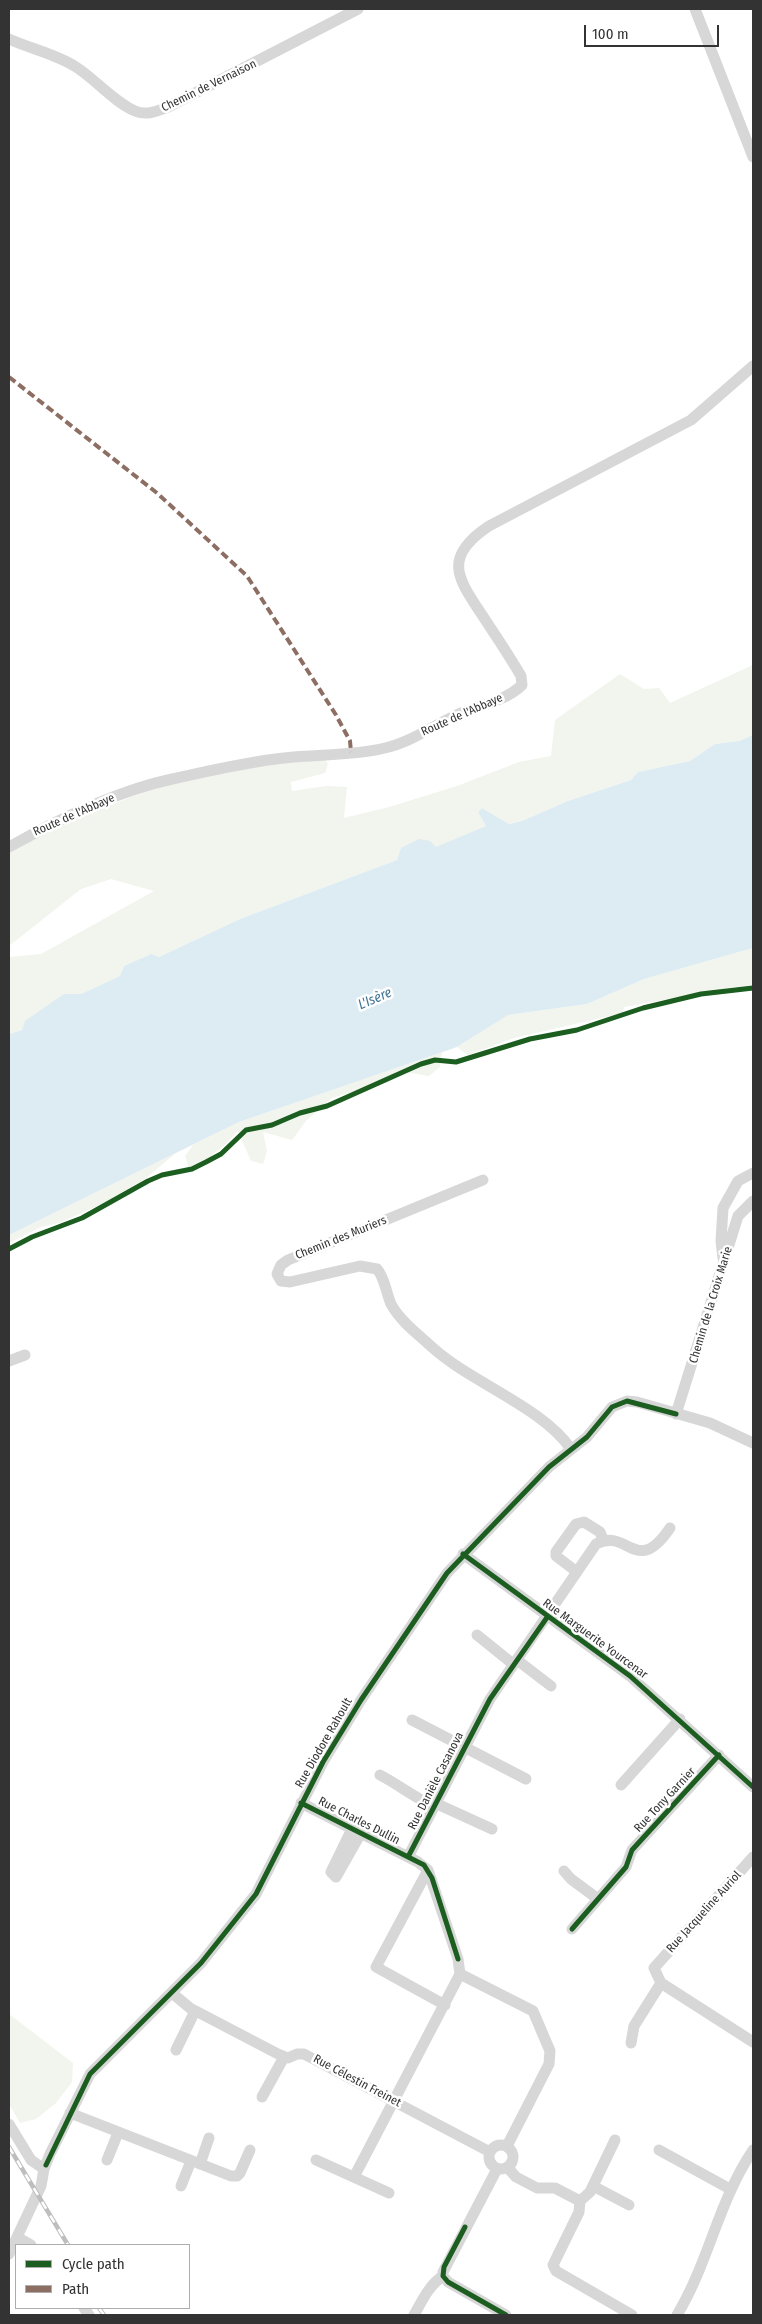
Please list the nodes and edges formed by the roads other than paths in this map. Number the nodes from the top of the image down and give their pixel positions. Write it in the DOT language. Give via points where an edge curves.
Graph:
graph roads {
  1 [pos="358,9"];
  2 [pos="695,9"];
  3 [pos="9,39"];
  4 [pos="753,157"];
  5 [pos="753,366"];
  6 [pos="9,847"];
  7 [pos="753,1173"];
  8 [pos="483,1180"];
  9 [pos="753,1202"];
  10 [pos="724,1264"];
  11 [pos="25,1355"];
  12 [pos="9,1361"];
  13 [pos="676,1414"];
  14 [pos="753,1443"];
  15 [pos="571,1449"];
  16 [pos="670,1528"];
  17 [pos="603,1540"];
  18 [pos="464,1554"];
  19 [pos="577,1572"];
  20 [pos="548,1616"];
  21 [pos="477,1635"];
  22 [pos="515,1662"];
  23 [pos="551,1686"];
  24 [pos="680,1719"];
  25 [pos="412,1720"];
  26 [pos="464,1747"];
  27 [pos="719,1755"];
  28 [pos="380,1775"];
  29 [pos="526,1779"];
  30 [pos="621,1785"];
  31 [pos="753,1787"];
  32 [pos="301,1803"];
  33 [pos="434,1804"];
  34 [pos="492,1829"];
  35 [pos="408,1857"];
  36 [pos="753,1857"];
  37 [pos="428,1870"];
  38 [pos="564,1871"];
  39 [pos="598,1899"];
  40 [pos="572,1929"];
  41 [pos="460,1974"];
  42 [pos="661,1983"];
  43 [pos="172,1993"];
  44 [pos="445,2005"];
  45 [pos="195,2011"];
  46 [pos="753,2042"];
  47 [pos="631,2043"];
  48 [pos="176,2050"];
  49 [pos="284,2057"];
  50 [pos="262,2097"];
  51 [pos="394,2100"];
  52 [pos="70,2113"];
  53 [pos="9,2124"];
  54 [pos="118,2133"];
  55 [pos="209,2138"];
  56 [pos="615,2140"];
  57 [pos="508,2146"];
  58 [pos="250,2150"];
  59 [pos="659,2150"];
  60 [pos="753,2150"];
  61 [pos="490,2152"];
  62 [pos="108,2160"];
  63 [pos="316,2160"];
  64 [pos="195,2162"];
  65 [pos="502,2168"];
  66 [pos="44,2169"];
  67 [pos="354,2178"];
  68 [pos="181,2186"];
  69 [pos="593,2186"];
  70 [pos="730,2189"];
  71 [pos="389,2193"];
  72 [pos="580,2202"];
  73 [pos="629,2205"];
  74 [pos="15,2234"];
  75 [pos="30,2244"];
  76 [pos="9,2254"];
  77 [pos="443,2276"];
  78 [pos="414,2315"];
  79 [pos="506,2315"];
  80 [pos="632,2315"];
  81 [pos="677,2315"];
  1 -- 3 [label="street, Chemin de Vernaison" via="177,103 148,114 135,111 77,67"];
  2 -- 4 [label="street"];
  5 -- 6 [label="street, Route de l'Abbaye" via="691,420 489,526 468,542 459,558 460,578 468,596 521,676 522,685 512,693 455,716 398,745 362,752 283,758 170,779 108,799"];
  7 -- 10 [label="street" via="738,1181 723,1208 721,1241"];
  8 -- 15 [label="street, Chemin des Muriers" via="288,1260 277,1274 281,1281 290,1282 360,1266 377,1269 394,1310 408,1325 442,1356 544,1422 563,1437"];
  9 -- 10 [label="street, Chemin de la Croix Marie" via="738,1216"];
  10 -- 13 [label="street, Chemin de la Croix Marie"];
  11 -- 12 [label="street"];
  13 -- 14 [label="street, Rue Diodore Rahoult" via="710,1423"];
  13 -- 15 [label="street, Rue Diodore Rahoult" via="627,1401 612,1407 587,1437"];
  15 -- 18 [label="street, Rue Diodore Rahoult" via="549,1467"];
  16 -- 17 [label="street" via="654,1548 646,1550"];
  17 -- 19 [label="street, Rue Danièle Casanova" via="596,1544"];
  17 -- 19 [label="street" via="600,1532 584,1522 576,1524 556,1556"];
  18 -- 20 [label="street, Rue Marguerite Yourcenar"];
  18 -- 32 [label="street, Rue Diodore Rahoult" via="447,1573 361,1700"];
  19 -- 20 [label="street, Rue Danièle Casanova"];
  20 -- 22 [label="street, Rue Danièle Casanova"];
  20 -- 24 [label="street, Rue Marguerite Yourcenar" via="615,1664"];
  21 -- 22 [label="street"];
  22 -- 23 [label="street"];
  22 -- 26 [label="street, Rue Danièle Casanova"];
  24 -- 27 [label="street, Rue Marguerite Yourcenar"];
  24 -- 30 [label="street"];
  25 -- 26 [label="street"];
  26 -- 29 [label="street"];
  26 -- 33 [label="street, Rue Danièle Casanova"];
  27 -- 31 [label="street, Rue Marguerite Yourcenar"];
  27 -- 39 [label="street, Rue Tony Garnier" via="632,1850 626,1867"];
  28 -- 33 [label="street" via="408,1790 412,1796"];
  32 -- 35 [label="street, Rue Charles Dullin"];
  32 -- 43 [label="street, Rue Diodore Rahoult" via="256,1894 201,1963"];
  33 -- 34 [label="street"];
  33 -- 35 [label="street, Rue Danièle Casanova"];
  35 -- 37 [label="street"];
  36 -- 42 [label="street, Rue Jacqueline Auriol" via="654,1968"];
  37 -- 41 [label="street"];
  37 -- 44 [label="street" via="376,1967"];
  38 -- 39 [label="street"];
  39 -- 40 [label="street, Rue Tony Garnier"];
  41 -- 44 [label="street"];
  41 -- 57 [label="street" via="533,2011 550,2051 549,2064"];
  42 -- 46 [label="street"];
  42 -- 47 [label="street" via="634,2026"];
  43 -- 45 [label="street, Rue Célestin Freinet"];
  43 -- 52 [label="street, Rue Diodore Rahoult" via="98,2065"];
  44 -- 51 [label="street"];
  45 -- 48 [label="street"];
  45 -- 49 [label="street, Rue Célestin Freinet"];
  49 -- 50 [label="street"];
  49 -- 51 [label="street, Rue Célestin Freinet" via="304,2054"];
  51 -- 61 [label="street, Rue Célestin Freinet"];
  51 -- 67 [label="street"];
  52 -- 54 [label="street"];
  52 -- 66 [label="street, Rue Diodore Rahoult"];
  53 -- 66 [label="street" via="31,2160"];
  54 -- 62 [label="street"];
  54 -- 64 [label="street"];
  55 -- 64 [label="street"];
  56 -- 69 [label="street"];
  57 -- 61 [label="street" via="498,2145"];
  57 -- 65 [label="street" via="514,2157"];
  58 -- 64 [label="street" via="237,2176"];
  59 -- 70 [label="street"];
  60 -- 70 [label="street"];
  61 -- 65 [label="street" via="489,2160"];
  63 -- 67 [label="street"];
  64 -- 68 [label="street"];
  65 -- 72 [label="street" via="537,2188 555,2188"];
  65 -- 77 [label="street" via="444,2267"];
  66 -- 74 [label="street, Rue Diodore Rahoult" via="41,2186"];
  67 -- 71 [label="street"];
  69 -- 72 [label="street"];
  69 -- 73 [label="street"];
  70 -- 81 [label="street" via="692,2291"];
  72 -- 80 [label="street" via="579,2212 553,2265 556,2271"];
  74 -- 75 [label="street"];
  74 -- 76 [label="street, Rue Diodore Rahoult"];
  77 -- 78 [label="street" via="429,2289"];
  77 -- 79 [label="street"];
}
